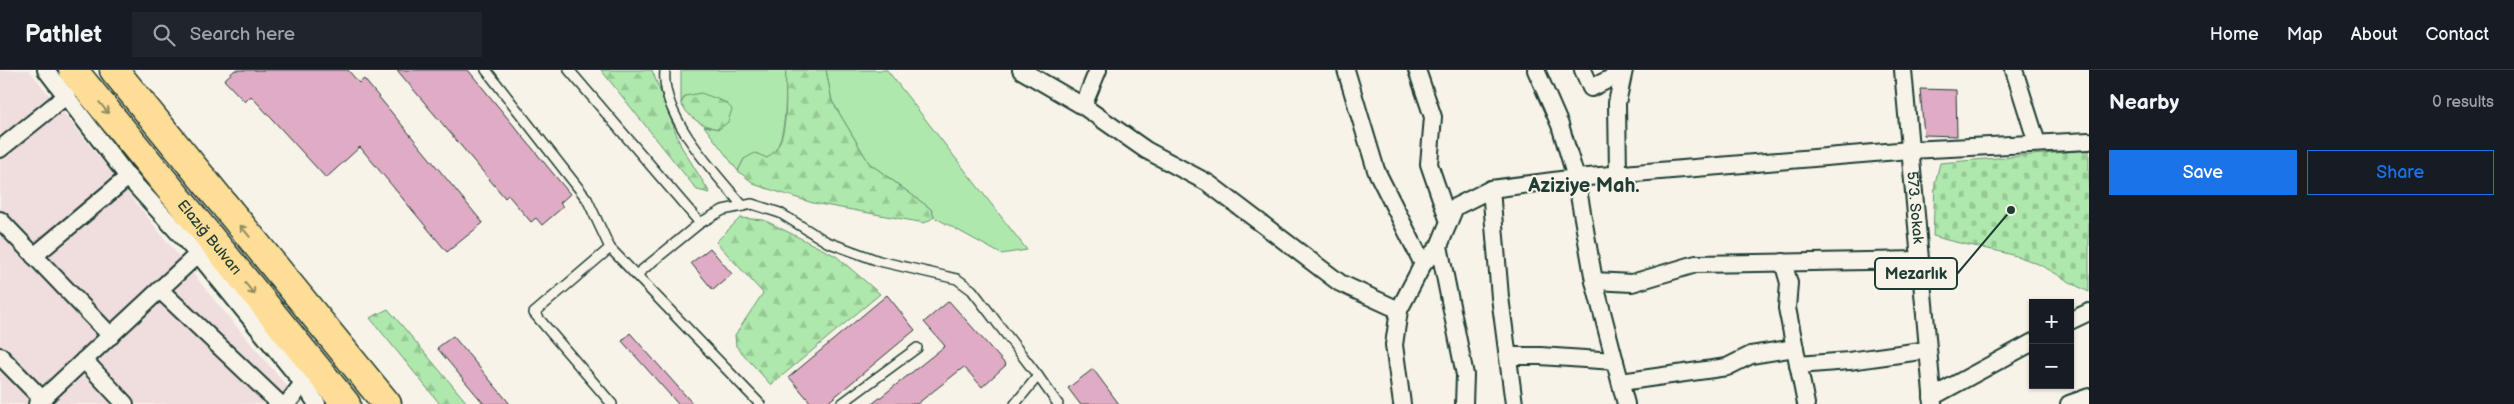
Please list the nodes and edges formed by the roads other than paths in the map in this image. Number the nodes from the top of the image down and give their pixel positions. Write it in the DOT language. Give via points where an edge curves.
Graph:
graph roads {
  1 [pos="46,70"];
  2 [pos="114,70"];
  3 [pos="486,70"];
  4 [pos="569,70"];
  5 [pos="665,70"];
  6 [pos="1021,70"];
  7 [pos="1098,70"];
  8 [pos="1346,70"];
  9 [pos="1417,70"];
  10 [pos="1536,70"];
  11 [pos="1583,70"];
  12 [pos="1903,70"];
  13 [pos="2014,70"];
  14 [pos="1623,71"];
  15 [pos="70,82"];
  16 [pos="1083,106"];
  17 [pos="2089,140"];
  18 [pos="2037,144"];
  19 [pos="0,149"];
  20 [pos="1910,150"];
  21 [pos="1618,174"];
  22 [pos="128,177"];
  23 [pos="1576,178"];
  24 [pos="1491,189"];
  25 [pos="743,206"];
  26 [pos="0,220"];
  27 [pos="1449,222"];
  28 [pos="700,223"];
  29 [pos="1439,246"];
  30 [pos="610,248"];
  31 [pos="198,254"];
  32 [pos="34,256"];
  33 [pos="1920,260"];
  34 [pos="1783,262"];
  35 [pos="1423,264"];
  36 [pos="636,275"];
  37 [pos="1594,281"];
  38 [pos="160,290"];
  39 [pos="1399,310"];
  40 [pos="2089,312"];
  41 [pos="314,314"];
  42 [pos="2074,319"];
  43 [pos="111,336"];
  44 [pos="293,341"];
  45 [pos="2030,344"];
  46 [pos="917,348"];
  47 [pos="1795,348"];
  48 [pos="1928,350"];
  49 [pos="0,356"];
  50 [pos="1508,356"];
  51 [pos="84,360"];
  52 [pos="1615,361"];
  53 [pos="1798,365"];
  54 [pos="1038,376"];
  55 [pos="1621,382"];
  56 [pos="303,383"];
  57 [pos="2089,397"];
  58 [pos="1932,401"];
  59 [pos="39,402"];
  60 [pos="125,404"];
  61 [pos="280,404"];
  62 [pos="287,404"];
  63 [pos="317,404"];
  64 [pos="335,404"];
  65 [pos="346,404"];
  66 [pos="387,404"];
  67 [pos="402,404"];
  68 [pos="612,404"];
  69 [pos="760,404"];
  70 [pos="841,404"];
  71 [pos="1014,404"];
  72 [pos="1058,404"];
  73 [pos="1402,404"];
  74 [pos="1464,404"];
  75 [pos="1514,404"];
  76 [pos="1626,404"];
  77 [pos="1806,404"];
  78 [pos="2069,404"];
  1 -- 15 [label="street"];
  41 -- 2 [label="highway, one-way"];
  3 -- 30 [label="lane" via="587,199"];
  4 -- 28 [label="lane"];
  5 -- 25 [label="lane" via="669,97 683,132"];
  6 -- 16 [label="street"];
  7 -- 16 [label="street"];
  8 -- 35 [label="street" via="1376,170"];
  9 -- 27 [label="street" via="1433,116 1429,164"];
  10 -- 23 [label="street" via="1560,125"];
  11 -- 14 [label="street" via="1592,88"];
  12 -- 20 [label="street, 573. Sokak"];
  13 -- 18 [label="street"];
  14 -- 21 [label="street" via="1617,103"];
  15 -- 19 [label="street"];
  15 -- 22 [label="street"];
  15 -- 44 [label="highway, Elazığ Bulvarı, one-way"];
  16 -- 39 [label="street" via="1146,150 1208,183 1340,283"];
  17 -- 18 [label="street"];
  18 -- 20 [label="street"];
  20 -- 21 [label="street"];
  20 -- 33 [label="street, 573. Sokak"];
  21 -- 23 [label="street"];
  22 -- 31 [label="street"];
  22 -- 32 [label="street"];
  23 -- 24 [label="street"];
  23 -- 37 [label="street"];
  24 -- 27 [label="street" via="1455,207"];
  24 -- 50 [label="street"];
  25 -- 28 [label="lane" via="723,210"];
  25 -- 54 [label="lane" via="752,204 780,213 827,242 878,261 957,279 972,290"];
  26 -- 32 [label="street"];
  27 -- 29 [label="street"];
  28 -- 36 [label="lane"];
  29 -- 35 [label="street"];
  29 -- 74 [label="street" via="1465,375"];
  30 -- 36 [label="lane"];
  30 -- 68 [label="lane" via="534,313"];
  31 -- 38 [label="street"];
  31 -- 56 [label="street"];
  32 -- 43 [label="street"];
  33 -- 34 [label="street"];
  33 -- 48 [label="street, 573. Sokak"];
  34 -- 37 [label="street" via="1696,264 1632,283"];
  34 -- 47 [label="street" via="1789,283 1787,308"];
  35 -- 39 [label="street"];
  36 -- 69 [label="lane"];
  37 -- 52 [label="street"];
  38 -- 43 [label="street"];
  38 -- 61 [label="street"];
  39 -- 73 [label="street" via="1394,345"];
  40 -- 42 [label="street"];
  41 -- 66 [label="highway"];
  41 -- 67 [label="highway"];
  43 -- 51 [label="street"];
  44 -- 64 [label="highway"];
  44 -- 65 [label="highway, Elazığ Bulvarı"];
  45 -- 58 [label="street"];
  46 -- 70 [label="lane"];
  47 -- 53 [label="street"];
  47 -- 55 [label="street" via="1752,355 1727,367"];
  48 -- 53 [label="street"];
  48 -- 58 [label="street, 573. Sokak"];
  49 -- 59 [label="street"];
  50 -- 52 [label="street"];
  50 -- 75 [label="street"];
  51 -- 59 [label="street"];
  51 -- 60 [label="street"];
  52 -- 55 [label="street"];
  53 -- 77 [label="street"];
  54 -- 71 [label="lane"];
  54 -- 72 [label="lane"];
  55 -- 76 [label="street"];
  56 -- 62 [label="street"];
  56 -- 63 [label="street"];
  57 -- 78 [label="street"];
}
